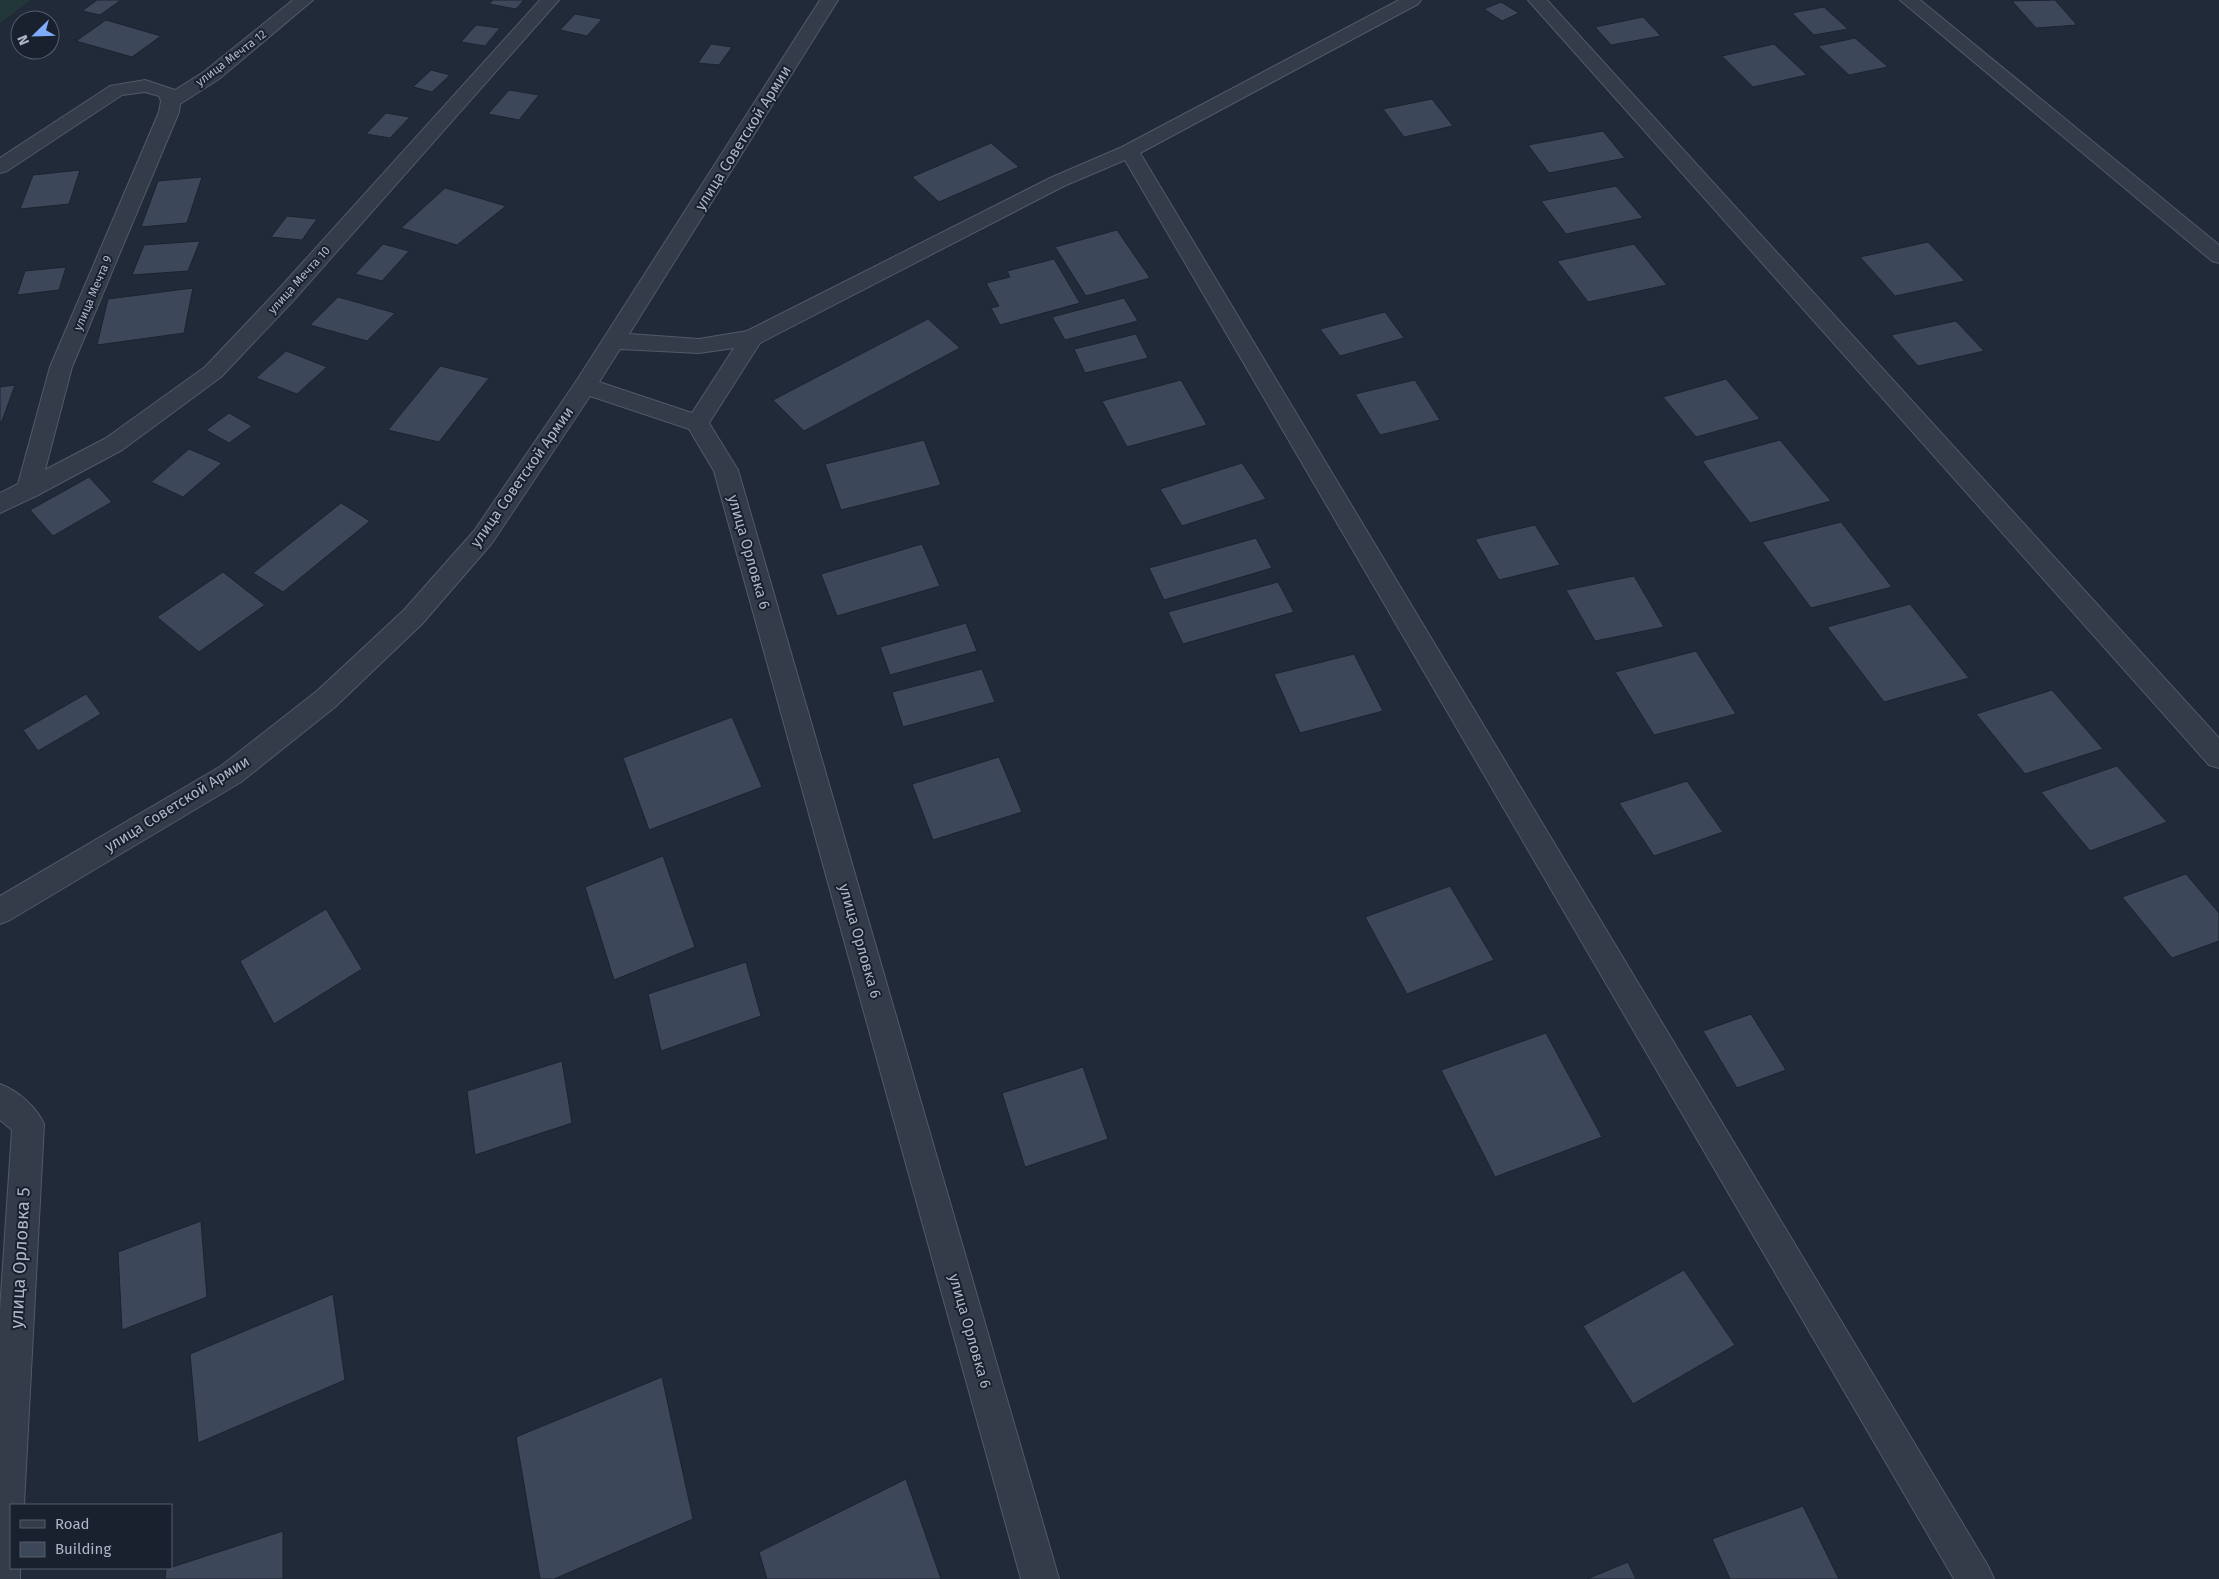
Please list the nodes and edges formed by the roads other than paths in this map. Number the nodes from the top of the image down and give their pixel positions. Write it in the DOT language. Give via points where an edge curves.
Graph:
graph roads {
  1 [pos="304,0"];
  2 [pos="550,0"];
  3 [pos="829,0"];
  4 [pos="1412,0"];
  5 [pos="1537,0"];
  6 [pos="1910,0"];
  7 [pos="171,101"];
  8 [pos="1129,151"];
  9 [pos="0,167"];
  10 [pos="2219,256"];
  11 [pos="752,338"];
  12 [pos="614,341"];
  13 [pos="585,386"];
  14 [pos="697,423"];
  15 [pos="28,490"];
  16 [pos="0,504"];
  17 [pos="2219,757"];
  18 [pos="0,911"];
  19 [pos="0,1099"];
  20 [pos="1,1579"];
  21 [pos="1040,1579"];
  22 [pos="1975,1579"];
  1 -- 7 [label="street, улица Мечта 12" via="212,76"];
  2 -- 15 [label="street, улица Мечта 10" via="213,372 114,444"];
  3 -- 12 [label="street, улица Советской Армии"];
  4 -- 8 [label="street"];
  5 -- 17 [label="street"];
  6 -- 10 [label="street"];
  7 -- 9 [label="street" via="166,92 145,86 117,90"];
  7 -- 15 [label="street, улица Мечта 9" via="62,367"];
  8 -- 11 [label="street" via="1057,182"];
  8 -- 22 [label="street"];
  11 -- 12 [label="street" via="699,346"];
  11 -- 14 [label="street"];
  12 -- 13 [label="street, улица Советской Армии"];
  13 -- 14 [label="street"];
  13 -- 18 [label="street, улица Советской Армии" via="483,537 413,617 326,699 231,774"];
  14 -- 21 [label="street, улица Орловка 6" via="726,470"];
  15 -- 16 [label="street, улица Мечта 10"];
  19 -- 20 [label="street, улица Орловка 5" via="28,1124"];
}
